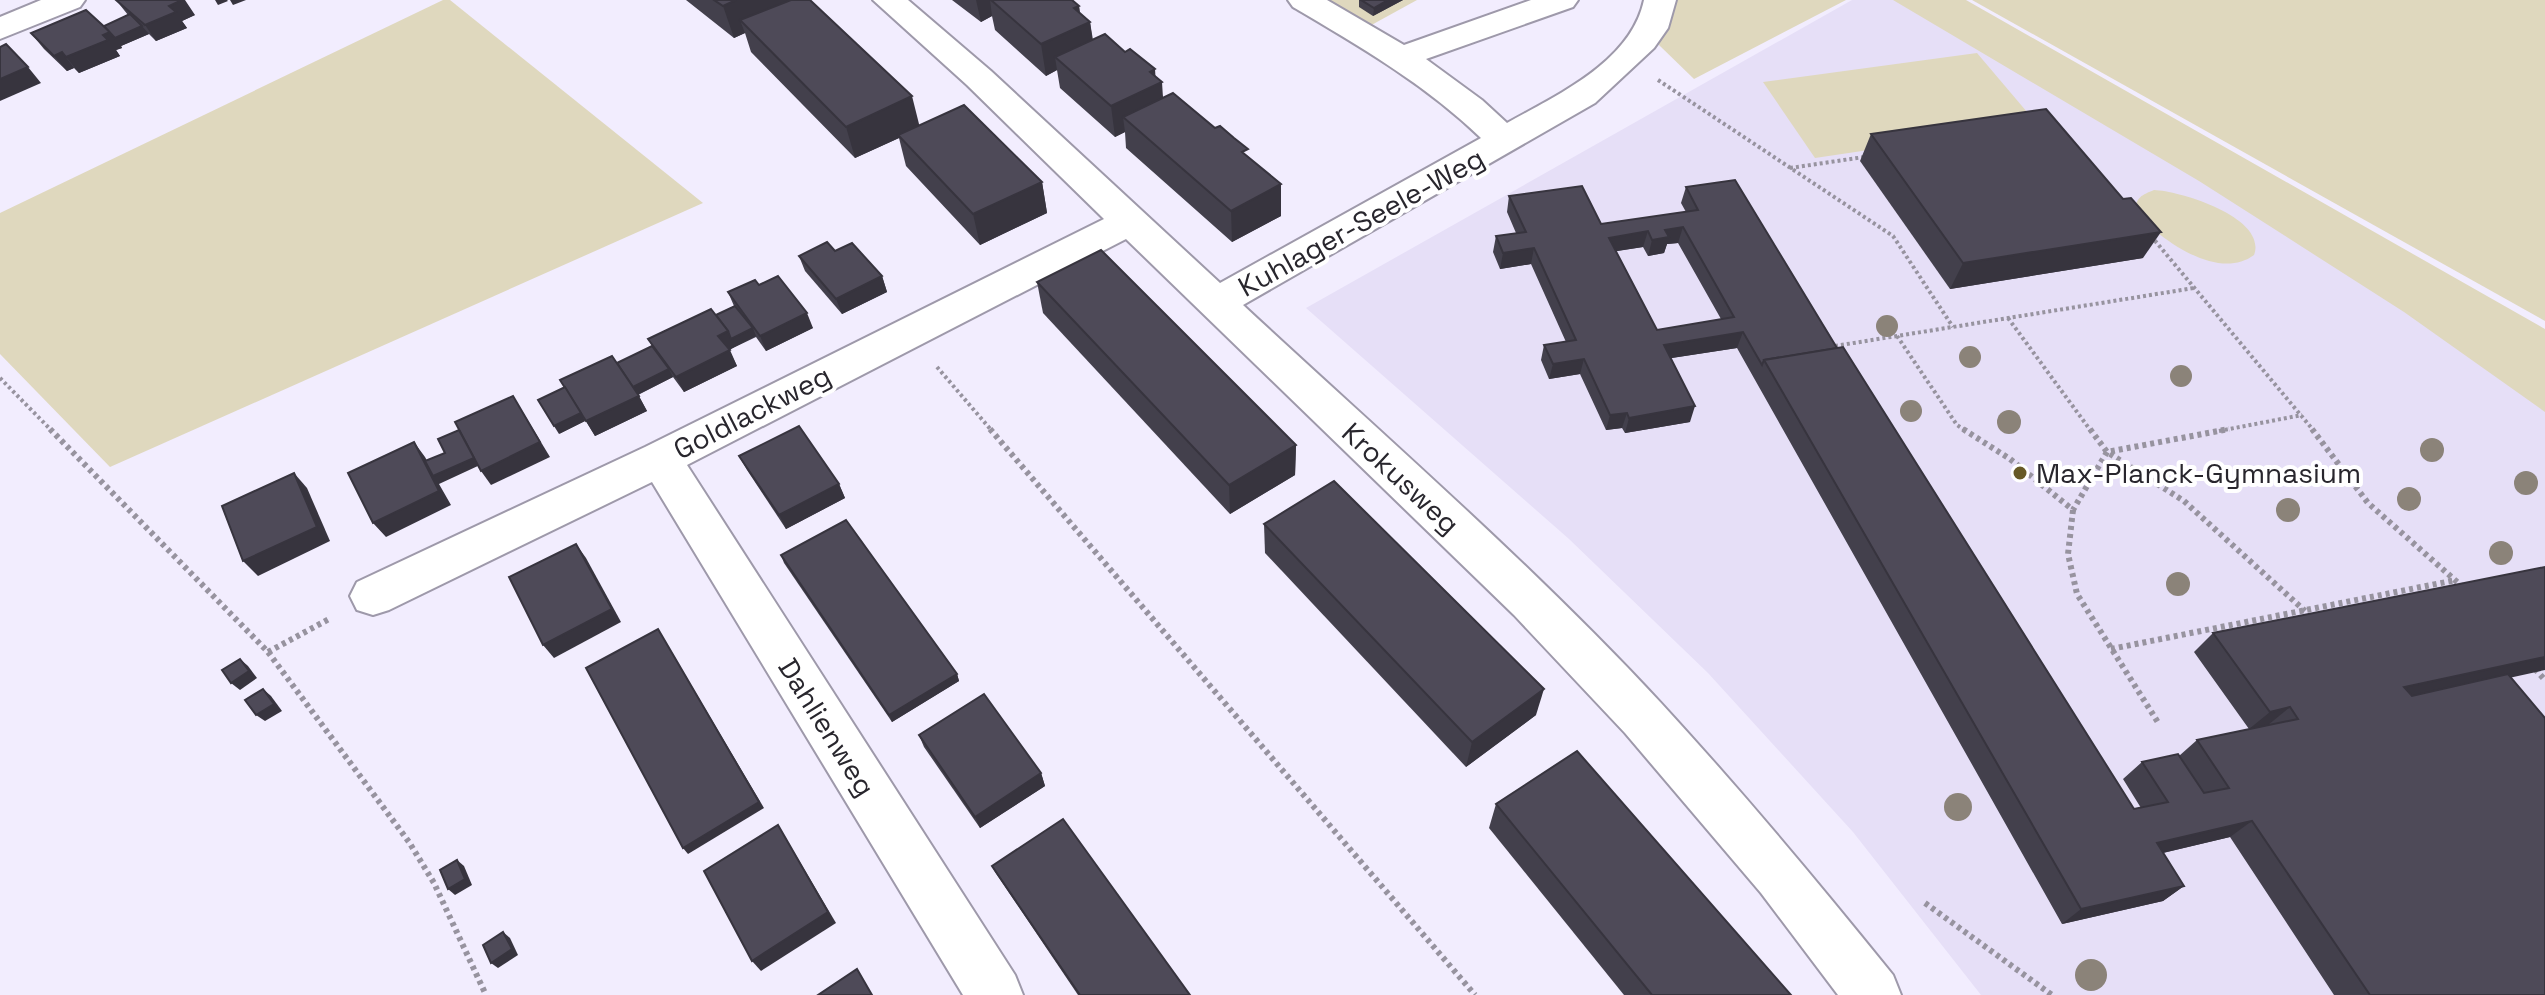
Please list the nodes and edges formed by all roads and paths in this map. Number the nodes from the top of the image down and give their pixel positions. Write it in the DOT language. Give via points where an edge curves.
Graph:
graph roads {
  1 [pos="69,0"];
  2 [pos="889,0"];
  3 [pos="1304,0"];
  4 [pos="1562,0"];
  5 [pos="1660,0"];
  6 [pos="0,29"];
  7 [pos="1401,57"];
  8 [pos="1628,59"];
  9 [pos="1505,141"];
  10 [pos="1868,157"];
  11 [pos="1790,168"];
  12 [pos="1129,222"];
  13 [pos="2144,228"];
  14 [pos="2195,288"];
  15 [pos="1216,303"];
  16 [pos="2008,318"];
  17 [pos="1953,327"];
  18 [pos="908,333"];
  19 [pos="1897,336"];
  20 [pos="1835,346"];
  21 [pos="0,378"];
  22 [pos="2302,415"];
  23 [pos="2107,452"];
  24 [pos="660,459"];
  25 [pos="2073,510"];
  26 [pos="2457,580"];
  27 [pos="2466,591"];
  28 [pos="373,596"];
  29 [pos="2305,611"];
  30 [pos="2111,649"];
  31 [pos="268,652"];
  32 [pos="2525,658"];
  33 [pos="2545,680"];
  34 [pos="2159,724"];
  35 [pos="1925,903"];
  36 [pos="486,995"];
  37 [pos="995,995"];
  38 [pos="1475,995"];
  39 [pos="1873,995"];
  40 [pos="2052,995"];
  1 -- 6 [label="street"];
  2 -- 12 [label="street, Krokusweg"];
  3 -- 7 [label="street, Kuhlager-Seele-Weg"];
  4 -- 7 [label="street"];
  5 -- 8 [label="street, Kuhlager-Seele-Weg" via="1659,13"];
  7 -- 9 [label="street, Kuhlager-Seele-Weg"];
  8 -- 9 [label="street, Kuhlager-Seele-Weg" via="1583,95"];
  8 -- 11 [label="path"];
  9 -- 15 [label="street, Kuhlager-Seele-Weg"];
  10 -- 11 [label="path"];
  11 -- 17 [label="path" via="1893,236"];
  12 -- 15 [label="street, Krokusweg"];
  12 -- 18 [label="street, Goldlackweg"];
  13 -- 14 [label="path"];
  14 -- 16 [label="path"];
  14 -- 22 [label="path"];
  15 -- 39 [label="street, Krokusweg" via="1530,601 1642,717 1780,875"];
  16 -- 17 [label="path"];
  16 -- 23 [label="path"];
  17 -- 19 [label="path"];
  18 -- 24 [label="street, Goldlackweg"];
  18 -- 38 [label="path"];
  19 -- 20 [label="path"];
  19 -- 25 [label="path" via="1957,425"];
  21 -- 31 [label="path"];
  22 -- 23 [label="path"];
  22 -- 26 [label="path" via="2368,503"];
  23 -- 25 [label="path"];
  23 -- 29 [label="path" via="2184,501"];
  24 -- 28 [label="street, Goldlackweg"];
  24 -- 37 [label="street, Dahlienweg"];
  25 -- 30 [label="path" via="2068,554 2077,594"];
  26 -- 27 [label="path"];
  26 -- 29 [label="path"];
  28 -- 31 [label="path"];
  29 -- 30 [label="path"];
  30 -- 34 [label="path"];
  31 -- 36 [label="path" via="409,842"];
  32 -- 33 [label="path"];
  35 -- 40 [label="path"];
}
